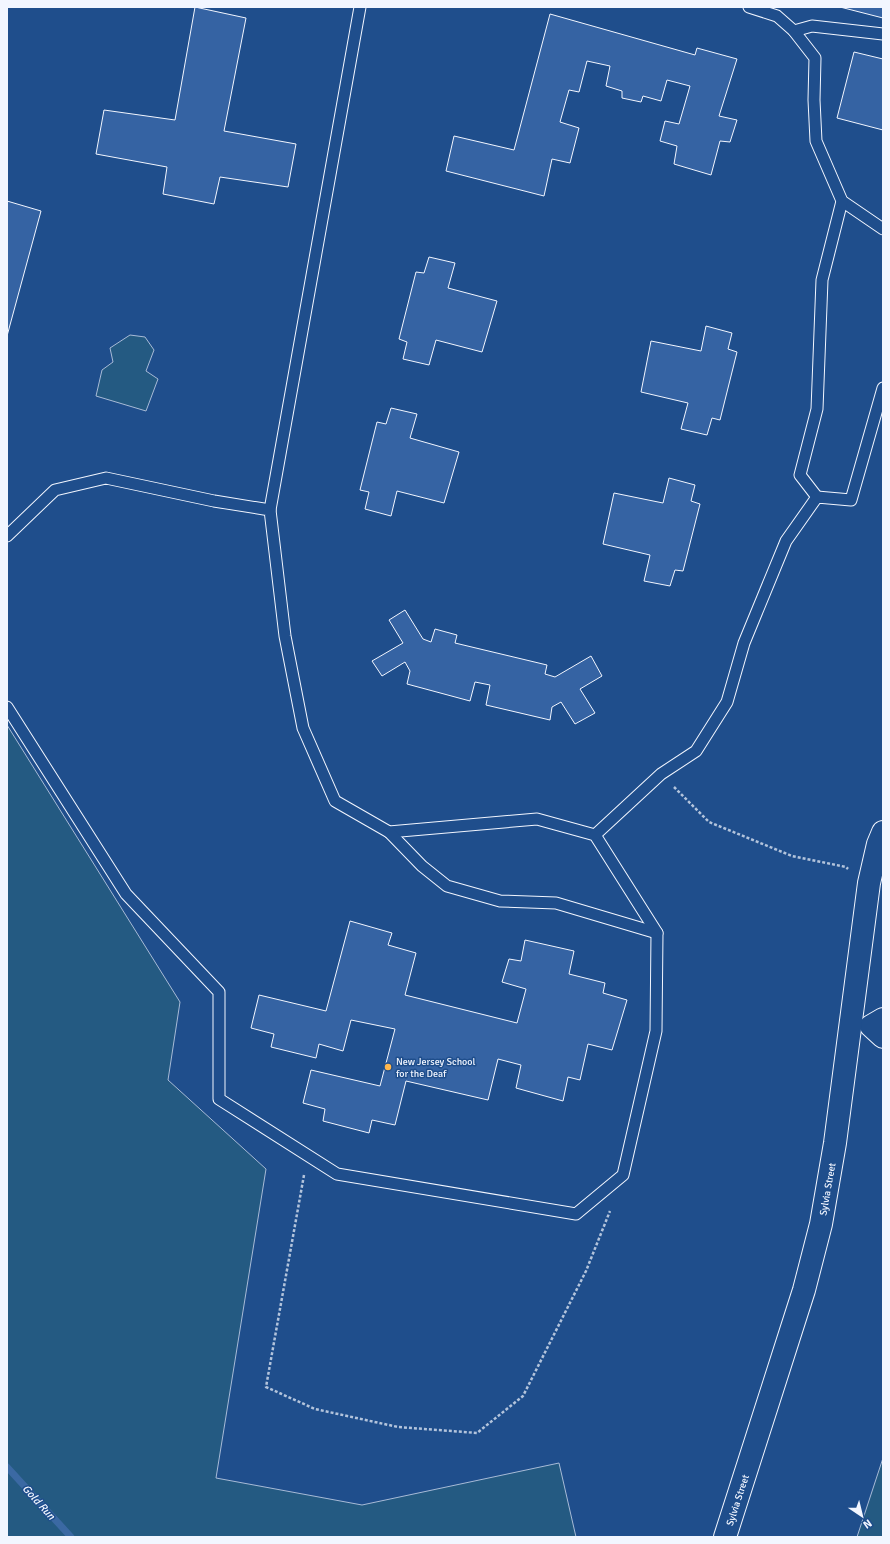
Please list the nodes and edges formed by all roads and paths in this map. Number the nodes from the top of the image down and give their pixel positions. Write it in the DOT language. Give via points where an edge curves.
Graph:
graph roads {
  1 [pos="360,7"];
  2 [pos="749,7"];
  3 [pos="794,31"];
  4 [pos="883,34"];
  5 [pos="842,201"];
  6 [pos="883,229"];
  7 [pos="883,388"];
  8 [pos="816,497"];
  9 [pos="270,510"];
  10 [pos="7,536"];
  11 [pos="7,707"];
  12 [pos="661,774"];
  13 [pos="389,832"];
  14 [pos="883,832"];
  15 [pos="595,835"];
  16 [pos="869,883"];
  17 [pos="657,933"];
  18 [pos="872,1027"];
  19 [pos="308,1156"];
  20 [pos="624,1175"];
  21 [pos="725,1537"];
  1 -- 9 [label="lane"];
  2 -- 3 [label="lane" via="778,16"];
  3 -- 4 [label="lane" via="812,26"];
  3 -- 5 [label="lane" via="815,58 816,141"];
  5 -- 6 [label="lane"];
  5 -- 8 [label="lane" via="822,280 817,409 800,475"];
  7 -- 8 [label="lane" via="851,500"];
  8 -- 12 [label="lane" via="786,541 744,643 727,702 696,751"];
  9 -- 10 [label="lane" via="106,478 55,490"];
  9 -- 13 [label="lane" via="286,636 303,728 335,801"];
  11 -- 19 [label="lane" via="126,894 219,992 219,1099"];
  12 -- 15 [label="lane"];
  12 -- 16 [label="path" via="709,822 792,856 846,867"];
  13 -- 15 [label="lane" via="537,819"];
  13 -- 17 [label="lane" via="422,866 447,886 500,901 556,903"];
  14 -- 16 [label="street, Sylvia Street"];
  15 -- 17 [label="lane"];
  16 -- 18 [label="street, Sylvia Street"];
  17 -- 20 [label="lane" via="656,1031"];
  18 -- 21 [label="street, Sylvia Street" via="835,1143 821,1224 804,1290"];
  19 -- 20 [label="lane" via="337,1174 576,1214"];
  19 -- 20 [label="path" via="266,1387 322,1411 398,1427 477,1433 523,1396 586,1271"];
}
